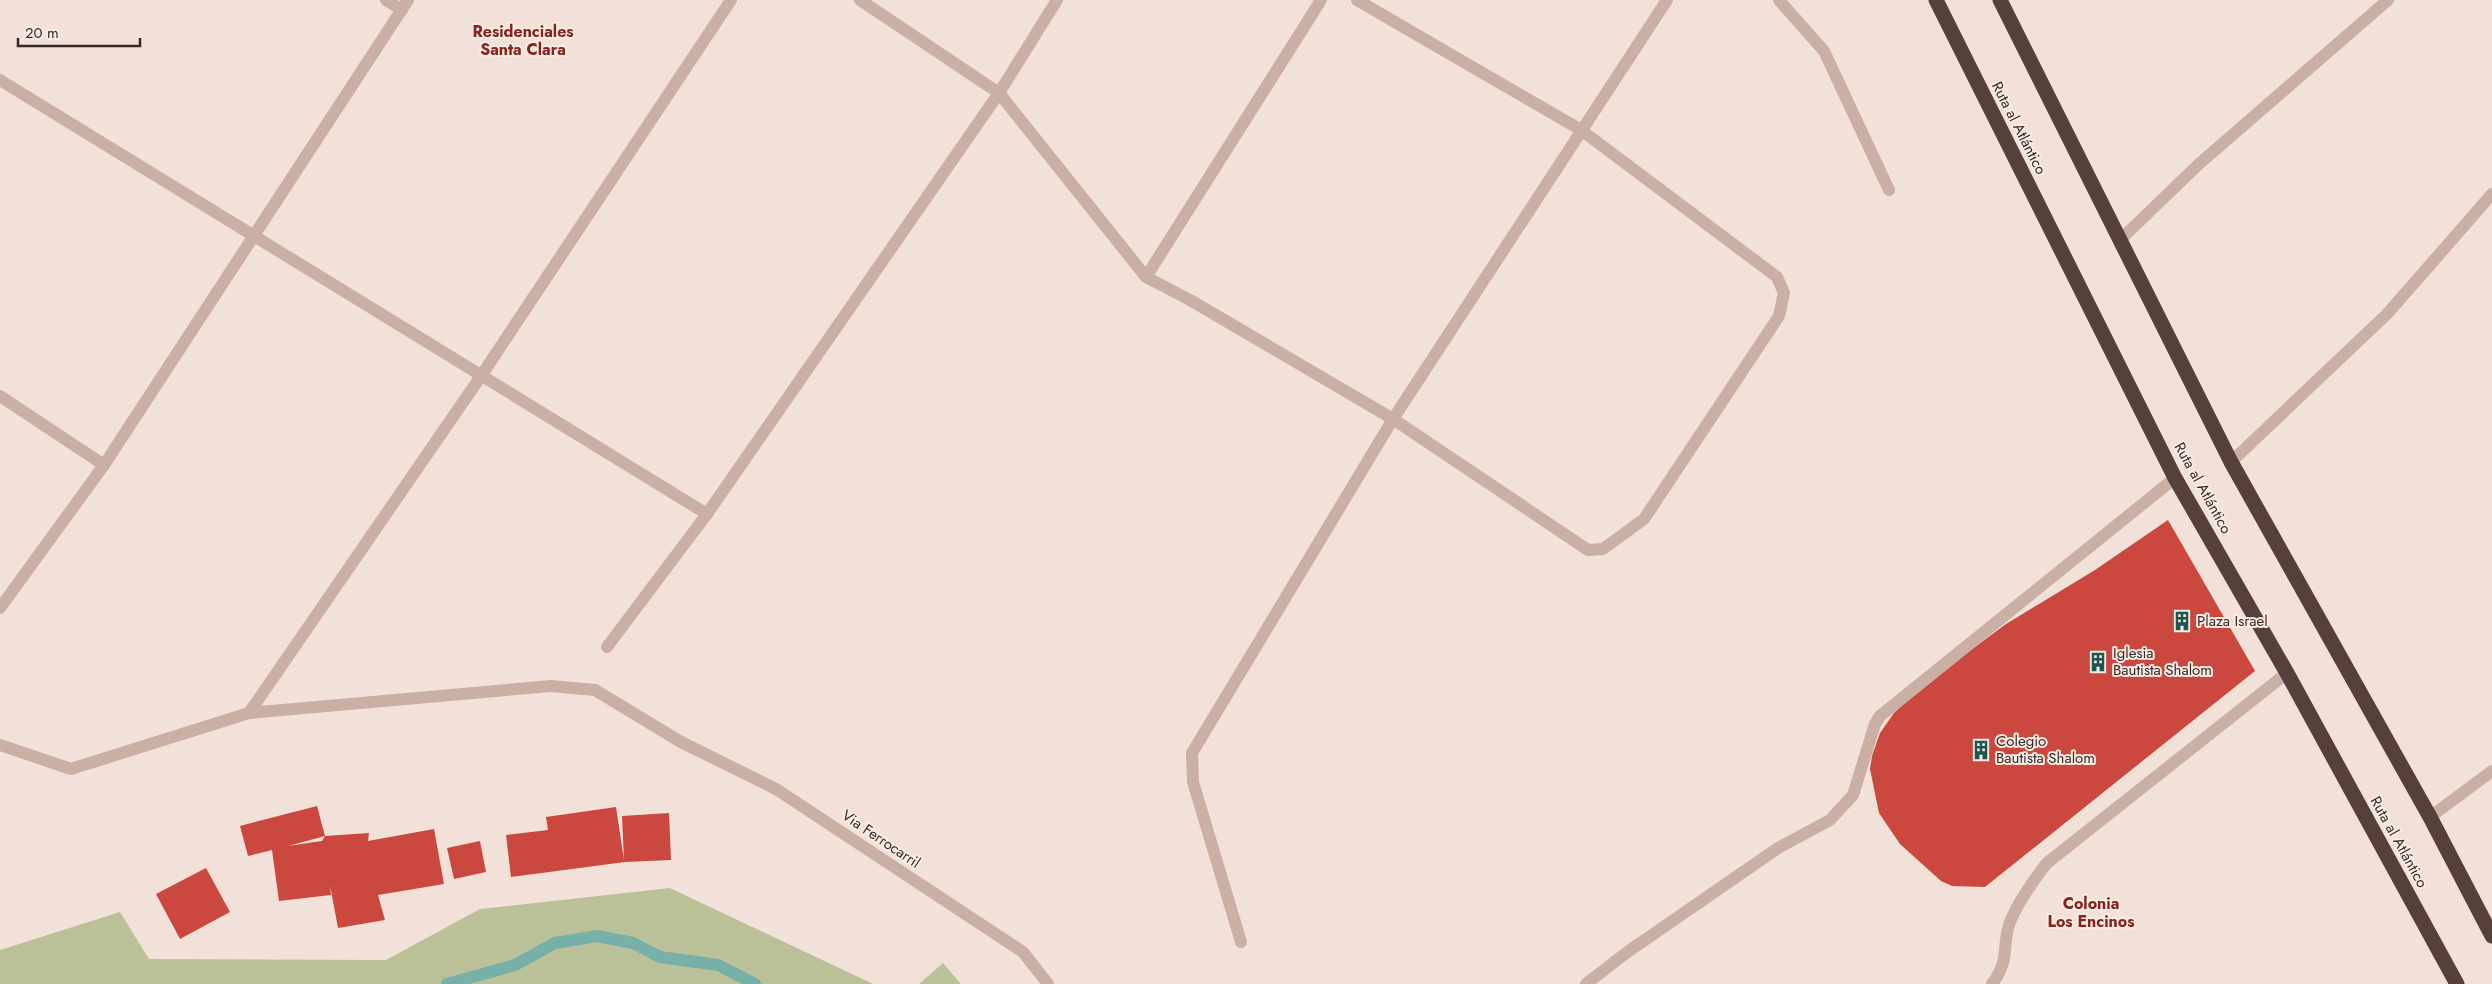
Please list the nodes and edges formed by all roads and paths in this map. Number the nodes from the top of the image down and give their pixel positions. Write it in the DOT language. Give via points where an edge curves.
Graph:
graph roads {
  1 [pos="386,0"];
  2 [pos="731,0"];
  3 [pos="860,0"];
  4 [pos="1056,0"];
  5 [pos="1321,0"];
  6 [pos="1357,0"];
  7 [pos="1667,0"];
  8 [pos="1779,0"];
  9 [pos="1936,0"];
  10 [pos="2000,0"];
  11 [pos="2388,0"];
  12 [pos="405,5"];
  13 [pos="0,80"];
  14 [pos="999,93"];
  15 [pos="1581,130"];
  16 [pos="1889,190"];
  17 [pos="2492,194"];
  18 [pos="254,236"];
  19 [pos="2119,241"];
  20 [pos="1146,277"];
  21 [pos="481,376"];
  22 [pos="0,396"];
  23 [pos="1393,419"];
  24 [pos="2231,462"];
  25 [pos="104,465"];
  26 [pos="2175,478"];
  27 [pos="707,514"];
  28 [pos="0,608"];
  29 [pos="607,647"];
  30 [pos="2287,673"];
  31 [pos="249,713"];
  32 [pos="0,745"];
  33 [pos="2492,771"];
  34 [pos="2430,817"];
  35 [pos="2492,936"];
  36 [pos="1241,942"];
  37 [pos="1048,984"];
  38 [pos="1586,984"];
  39 [pos="1992,984"];
  40 [pos="2457,984"];
  1 -- 12 [label="street"];
  2 -- 21 [label="street"];
  3 -- 14 [label="street"];
  4 -- 14 [label="street"];
  5 -- 20 [label="street"];
  6 -- 15 [label="street"];
  7 -- 15 [label="street"];
  8 -- 16 [label="street" via="1824,51"];
  9 -- 26 [label="highway, Ruta al Atlántico"];
  10 -- 19 [label="highway"];
  11 -- 19 [label="street" via="2198,164"];
  12 -- 18 [label="street"];
  13 -- 18 [label="street"];
  14 -- 20 [label="street"];
  14 -- 27 [label="street"];
  15 -- 23 [label="street"];
  15 -- 23 [label="street" via="1777,277 1784,293 1780,316 1644,519 1603,548 1588,550"];
  17 -- 24 [label="street" via="2387,314"];
  18 -- 21 [label="street"];
  18 -- 25 [label="street"];
  19 -- 24 [label="highway"];
  20 -- 23 [label="street"];
  21 -- 27 [label="street"];
  21 -- 31 [label="street"];
  22 -- 25 [label="street"];
  23 -- 36 [label="street" via="1192,754 1193,782"];
  24 -- 34 [label="highway"];
  25 -- 28 [label="street"];
  26 -- 30 [label="highway, Ruta al Atlántico"];
  26 -- 38 [label="street" via="1880,716 1853,795 1830,820 1778,848"];
  27 -- 29 [label="street"];
  30 -- 39 [label="street" via="2047,863 2030,883 2010,923 2003,970"];
  30 -- 40 [label="highway, Ruta al Atlántico"];
  31 -- 32 [label="street, Via Ferrocarril" via="71,769"];
  31 -- 37 [label="street, Via Ferrocarril" via="551,686 595,690 681,742 776,789 1023,952"];
  33 -- 34 [label="street"];
  34 -- 35 [label="highway"];
}
